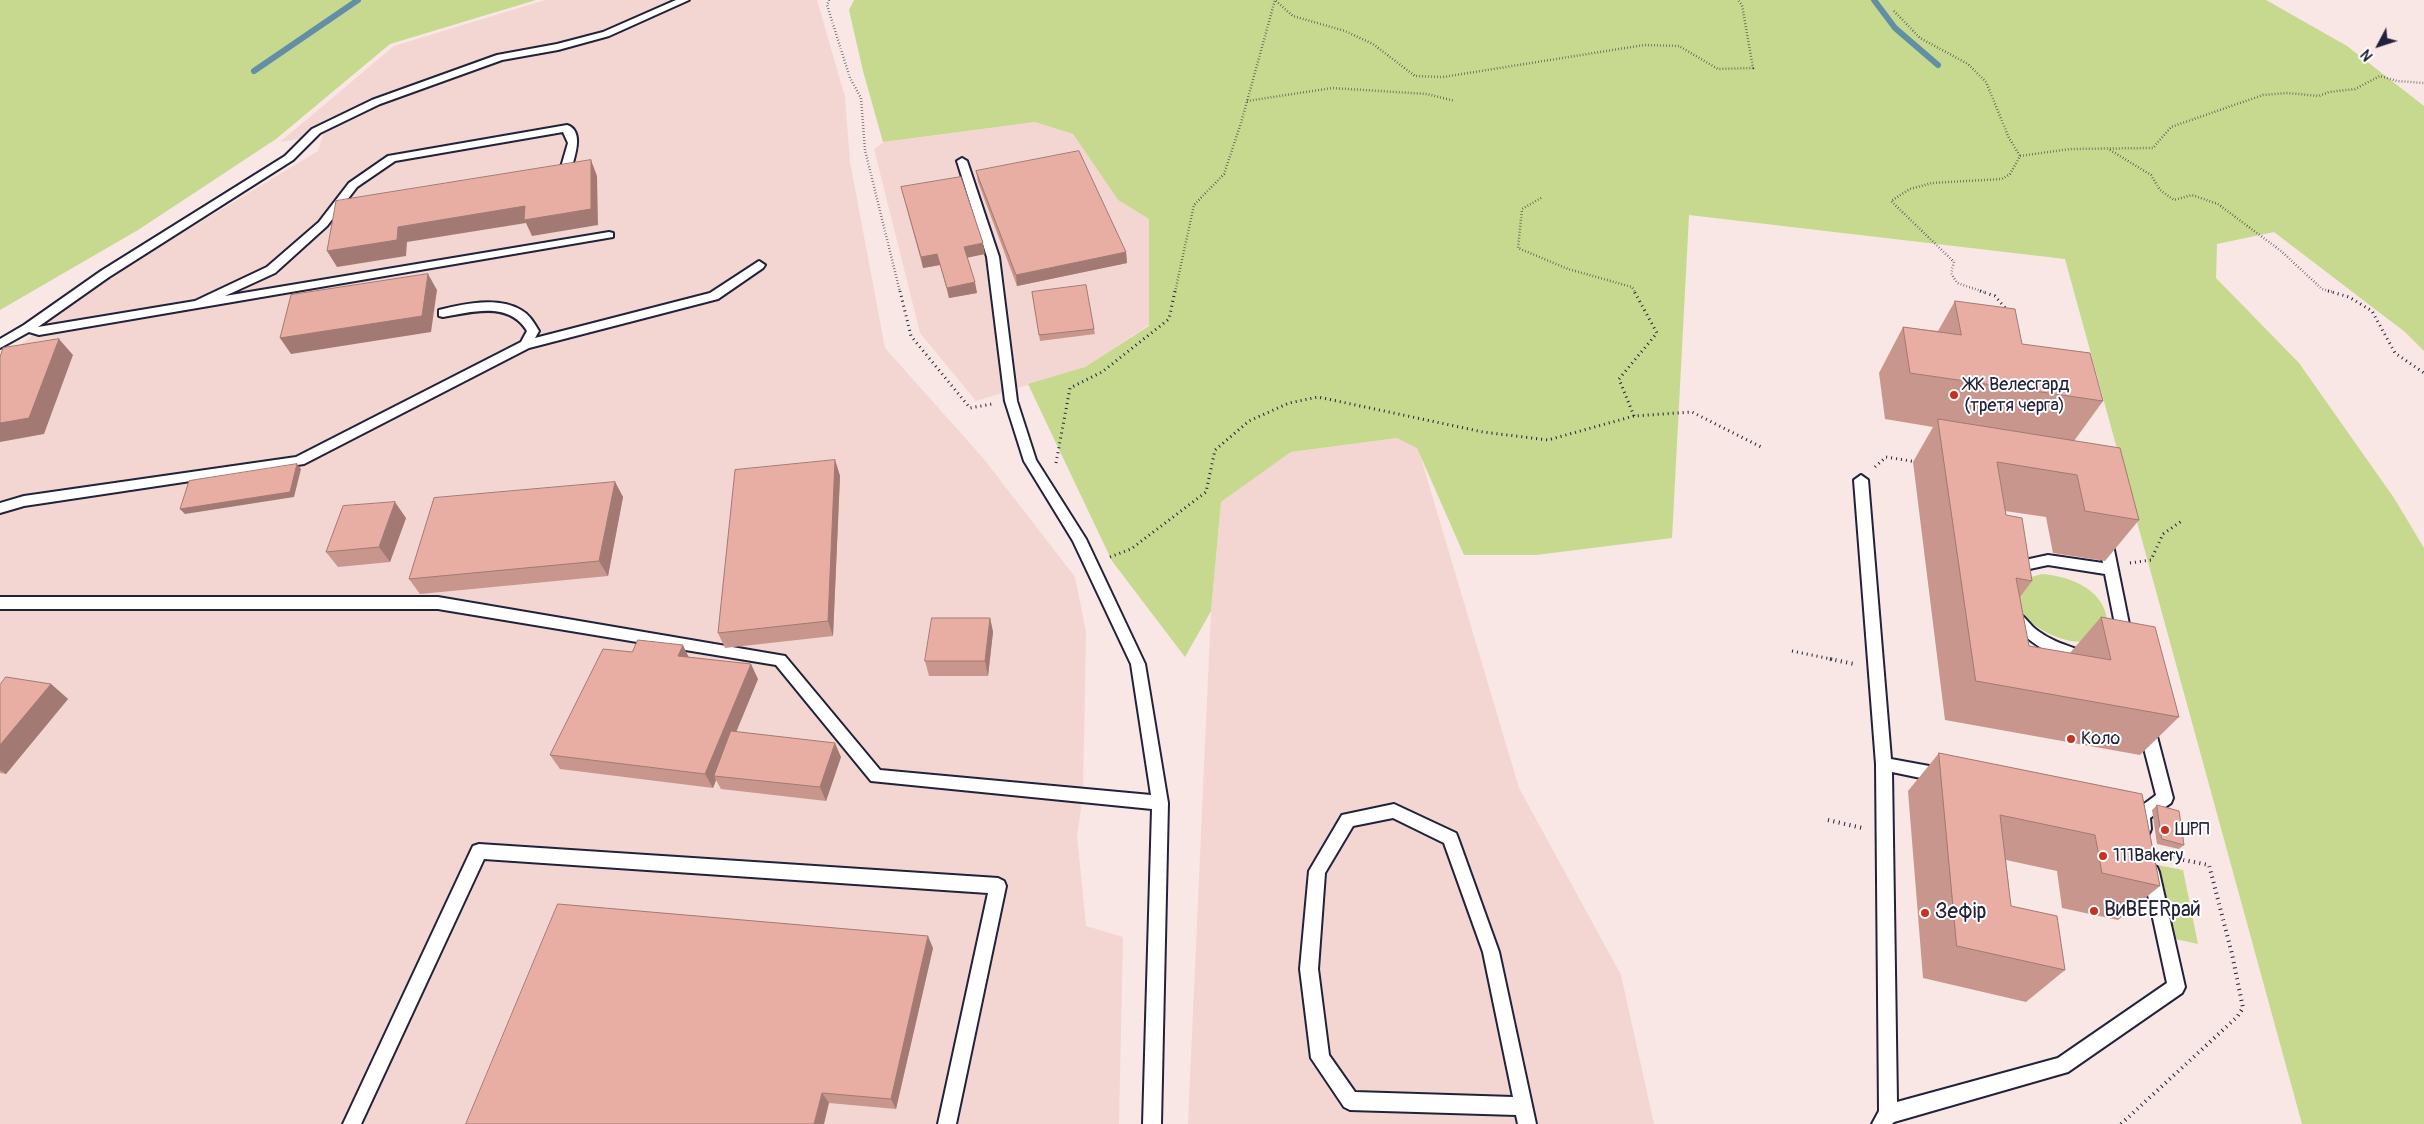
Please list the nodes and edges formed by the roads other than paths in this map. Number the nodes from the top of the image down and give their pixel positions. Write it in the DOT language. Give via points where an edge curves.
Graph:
graph roads {
  1 [pos="684,0"];
  2 [pos="962,161"];
  3 [pos="547,173"];
  4 [pos="355,204"];
  5 [pos="336,207"];
  6 [pos="609,235"];
  7 [pos="759,265"];
  8 [pos="198,304"];
  9 [pos="443,313"];
  10 [pos="28,328"];
  11 [pos="0,344"];
  12 [pos="525,345"];
  13 [pos="1860,480"];
  14 [pos="0,508"];
  15 [pos="2103,527"];
  16 [pos="2110,569"];
  17 [pos="2005,583"];
  18 [pos="0,603"];
  19 [pos="2009,605"];
  20 [pos="2128,655"];
  21 [pos="2092,658"];
  22 [pos="2143,712"];
  23 [pos="1884,764"];
  24 [pos="1951,778"];
  25 [pos="1160,803"];
  26 [pos="2122,812"];
  27 [pos="2142,816"];
  28 [pos="1524,1106"];
  29 [pos="1884,1119"];
  30 [pos="352,1124"];
  31 [pos="947,1124"];
  32 [pos="1152,1124"];
  33 [pos="1527,1124"];
  1 -- 10 [label="lane" via="606,34 558,47 500,57 376,102 316,131 289,158 105,274"];
  2 -- 25 [label="lane" via="993,257 1011,401 1030,461 1079,539 1138,664"];
  3 -- 5 [label="lane" via="566,170 573,143 567,128 392,158 353,184"];
  4 -- 5 [label="lane"];
  5 -- 8 [label="lane" via="323,224 271,270"];
  6 -- 8 [label="lane"];
  7 -- 12 [label="lane" via="714,296"];
  8 -- 10 [label="lane" via="39,331"];
  9 -- 12 [label="lane" via="506,307 528,318 534,330"];
  10 -- 11 [label="lane"];
  12 -- 14 [label="lane" via="299,461 24,501"];
  13 -- 23 [label="lane"];
  15 -- 16 [label="lane"];
  16 -- 17 [label="lane" via="2048,560 2011,568"];
  16 -- 20 [label="lane"];
  18 -- 25 [label="lane" via="438,603 770,658 780,660 876,776"];
  19 -- 21 [label="lane" via="2020,627 2064,653"];
  22 -- 27 [label="lane" via="2166,798"];
  23 -- 24 [label="lane"];
  23 -- 29 [label="lane"];
  25 -- 32 [label="lane"];
  26 -- 27 [label="lane"];
  27 -- 29 [label="lane" via="2146,849 2176,987 2062,1066"];
  28 -- 28 [label="lane" via="1350,1100 1320,1058 1309,969 1316,871 1348,820 1394,811 1450,838 1491,952"];
  28 -- 33 [label="lane"];
  30 -- 31 [label="lane" via="479,851 998,886"];
}
